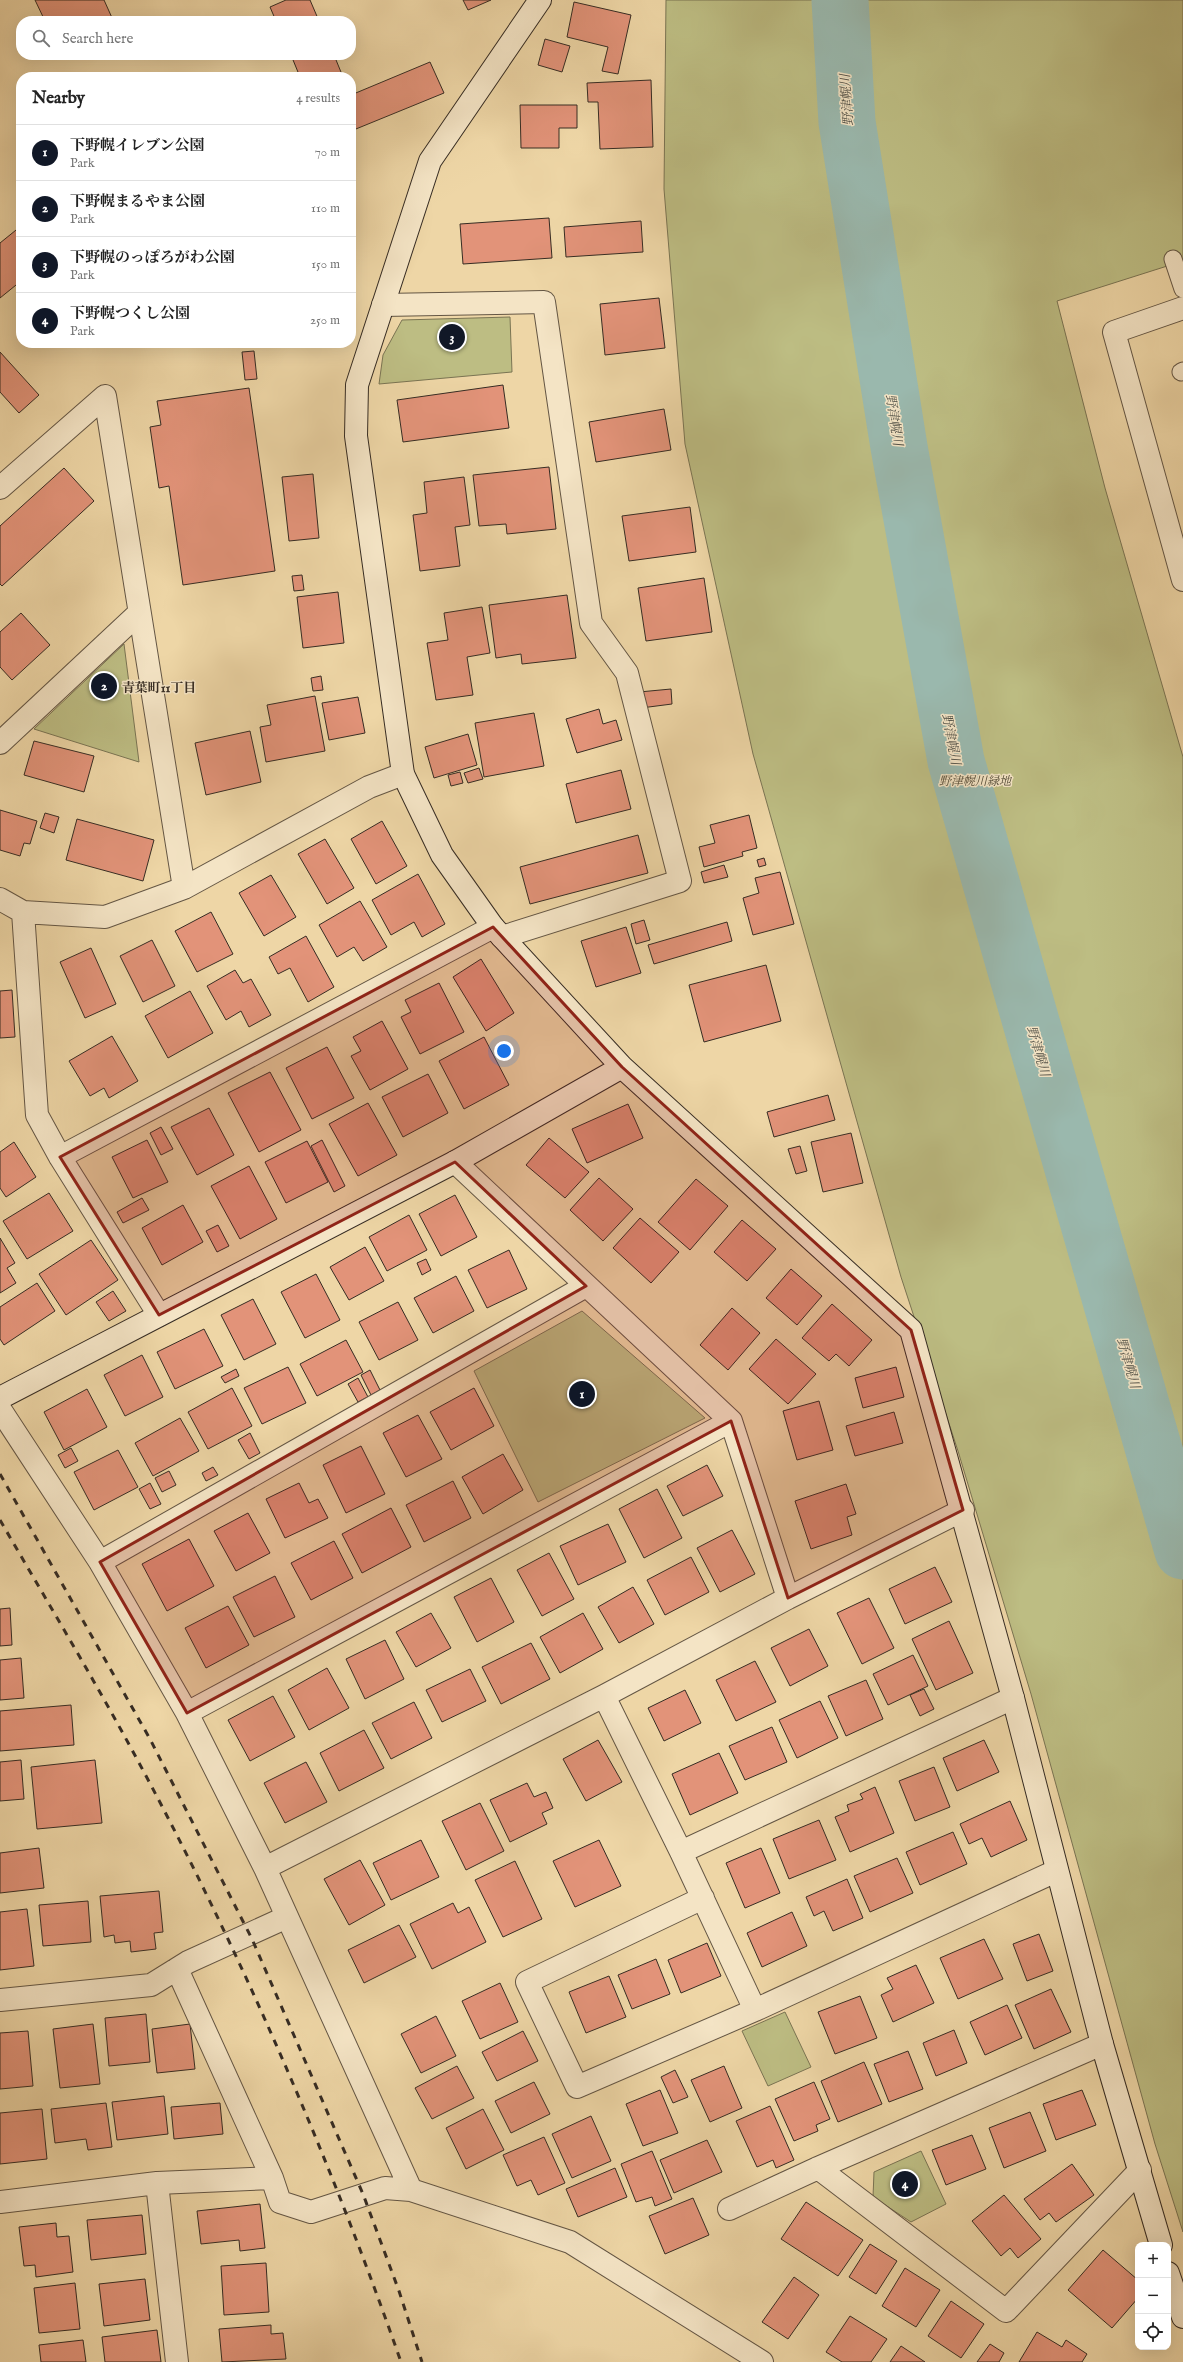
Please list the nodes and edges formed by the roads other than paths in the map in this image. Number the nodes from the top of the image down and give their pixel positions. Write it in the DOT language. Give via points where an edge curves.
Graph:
graph roads {
  1 [pos="540,0"];
  2 [pos="1173,259"];
  3 [pos="1183,289"];
  4 [pos="383,305"];
  5 [pos="1183,308"];
  6 [pos="0,488"];
  7 [pos="1183,580"];
  8 [pos="139,613"];
  9 [pos="0,743"];
  10 [pos="403,774"];
  11 [pos="184,888"];
  12 [pos="0,899"];
  13 [pos="23,912"];
  14 [pos="498,932"];
  15 [pos="622,1067"];
  16 [pos="60,1157"];
  17 [pos="454,1162"];
  18 [pos="586,1286"];
  19 [pos="159,1315"];
  20 [pos="0,1398"];
  21 [pos="0,1409"];
  22 [pos="731,1421"];
  23 [pos="963,1510"];
  24 [pos="100,1562"];
  25 [pos="788,1598"];
  26 [pos="604,1696"];
  27 [pos="1013,1698"];
  28 [pos="186,1713"];
  29 [pos="681,1852"];
  30 [pos="265,1868"];
  31 [pos="1056,1871"];
  32 [pos="703,1898"];
  33 [pos="287,1917"];
  34 [pos="177,1969"];
  35 [pos="0,2000"];
  36 [pos="755,2010"];
  37 [pos="1102,2044"];
  38 [pos="818,2168"];
  39 [pos="1140,2170"];
  40 [pos="272,2178"];
  41 [pos="157,2184"];
  42 [pos="411,2190"];
  43 [pos="0,2202"];
  44 [pos="729,2209"];
  45 [pos="1159,2242"];
  46 [pos="1170,2278"];
  47 [pos="1183,2317"];
  48 [pos="177,2362"];
  49 [pos="762,2362"];
  1 -- 4 [label="street" via="430,161"];
  2 -- 3 [label="lane"];
  4 -- 10 [label="street" via="357,385 356,436"];
  4 -- 14 [label="street" via="544,302 591,623 627,673 680,881"];
  5 -- 7 [label="street" via="1114,332"];
  6 -- 8 [label="street" via="106,396"];
  8 -- 9 [label="street"];
  8 -- 11 [label="street"];
  10 -- 11 [label="street" via="369,787"];
  10 -- 14 [label="street" via="442,855"];
  11 -- 13 [label="street" via="105,917"];
  12 -- 13 [label="street"];
  13 -- 16 [label="street" via="37,1115"];
  14 -- 15 [label="street"];
  14 -- 16 [label="street"];
  15 -- 17 [label="street"];
  15 -- 23 [label="street" via="911,1330"];
  16 -- 19 [label="street"];
  17 -- 18 [label="street"];
  17 -- 19 [label="street"];
  18 -- 22 [label="street"];
  18 -- 24 [label="street"];
  19 -- 20 [label="street"];
  21 -- 24 [label="street"];
  22 -- 25 [label="street"];
  22 -- 28 [label="street"];
  23 -- 25 [label="street"];
  23 -- 27 [label="street"];
  24 -- 28 [label="street"];
  25 -- 26 [label="street"];
  26 -- 29 [label="street"];
  26 -- 30 [label="street"];
  27 -- 29 [label="street"];
  27 -- 31 [label="street"];
  28 -- 30 [label="street"];
  29 -- 32 [label="street"];
  30 -- 33 [label="street"];
  31 -- 36 [label="street"];
  31 -- 37 [label="street"];
  32 -- 36 [label="street"];
  32 -- 36 [label="street" via="527,1982 577,2087"];
  33 -- 34 [label="street"];
  33 -- 42 [label="street"];
  34 -- 35 [label="street" via="151,1985"];
  34 -- 40 [label="street"];
  37 -- 38 [label="street"];
  37 -- 39 [label="street"];
  38 -- 39 [label="street" via="1006,2311"];
  38 -- 44 [label="street"];
  39 -- 45 [label="street"];
  40 -- 41 [label="street"];
  40 -- 42 [label="street" via="280,2202 311,2212 385,2188"];
  41 -- 43 [label="street"];
  41 -- 48 [label="street"];
  42 -- 49 [label="street" via="570,2242"];
  46 -- 47 [label="street"];
}
